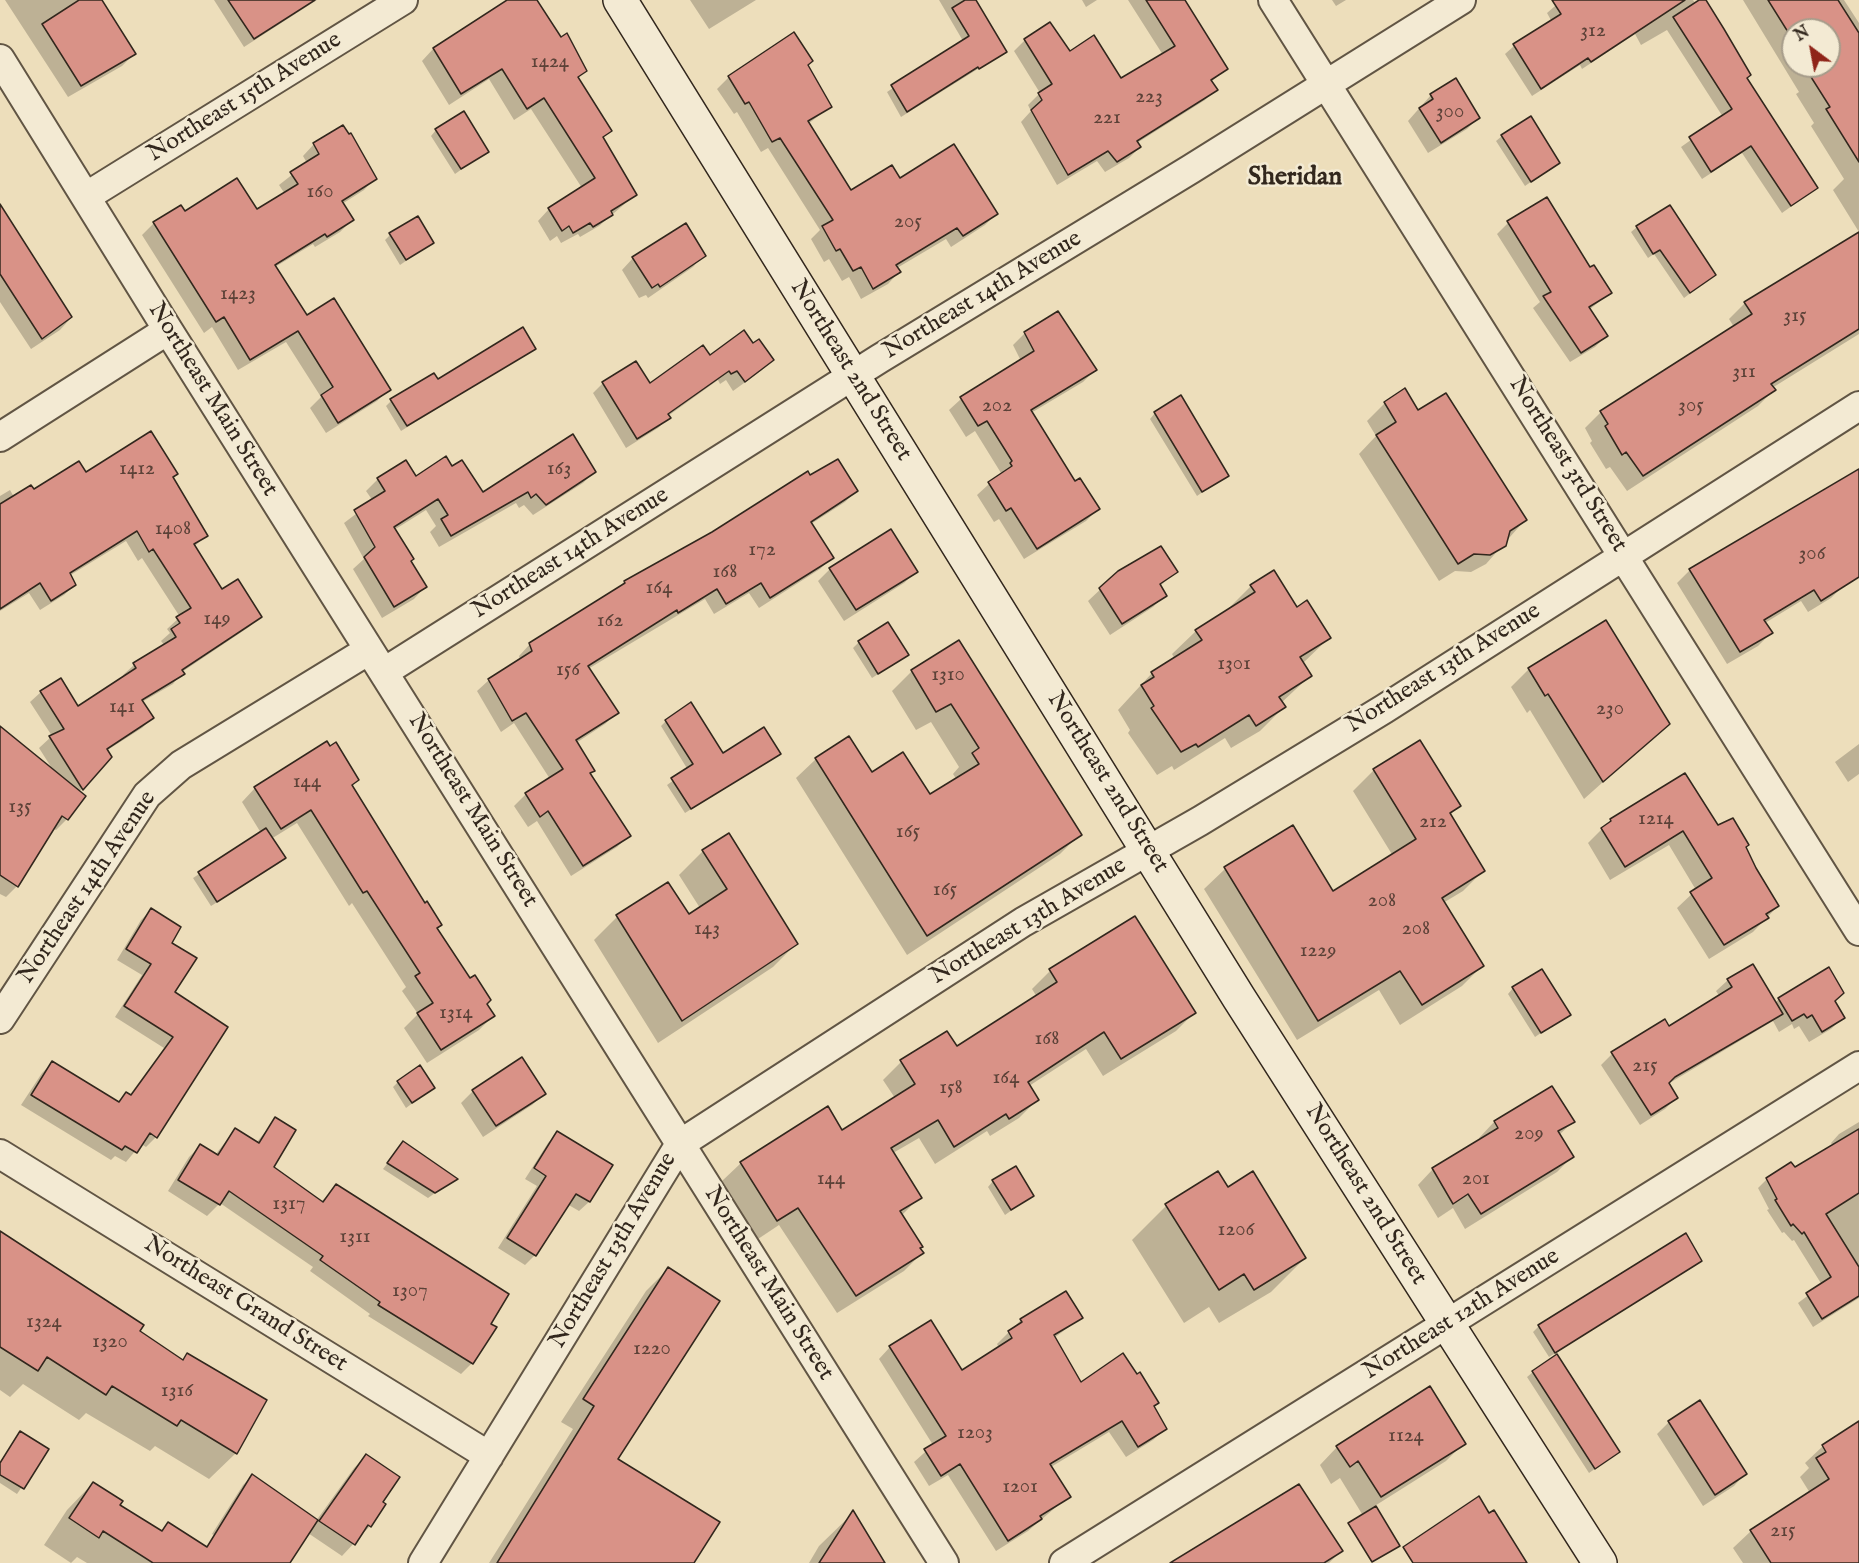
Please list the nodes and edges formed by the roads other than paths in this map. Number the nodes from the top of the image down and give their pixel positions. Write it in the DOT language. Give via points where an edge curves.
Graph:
graph roads {
  1 [pos="403,0"];
  2 [pos="620,0"];
  3 [pos="1273,0"];
  4 [pos="1461,0"];
  5 [pos="0,59"];
  6 [pos="1326,84"];
  7 [pos="87,196"];
  8 [pos="168,330"];
  9 [pos="852,377"];
  10 [pos="1859,406"];
  11 [pos="0,437"];
  12 [pos="1624,553"];
  13 [pos="376,661"];
  14 [pos="1149,849"];
  15 [pos="1859,931"];
  16 [pos="0,1019"];
  17 [pos="1859,1066"];
  18 [pos="680,1144"];
  19 [pos="0,1154"];
  20 [pos="1447,1324"];
  21 [pos="489,1456"];
  22 [pos="423,1563"];
  23 [pos="944,1563"];
  24 [pos="1064,1563"];
  25 [pos="1600,1563"];
  1 -- 7 [label="street, Northeast 15th Avenue"];
  2 -- 9 [label="street, Northeast 2nd Street"];
  3 -- 6 [label="street, Northeast 3rd Street"];
  4 -- 6 [label="street, Northeast 14th Avenue"];
  5 -- 7 [label="street, Northeast Main Street"];
  6 -- 9 [label="street, Northeast 14th Avenue"];
  6 -- 12 [label="street, Northeast 3rd Street"];
  7 -- 8 [label="street, Northeast Main Street"];
  8 -- 11 [label="street"];
  8 -- 13 [label="street, Northeast Main Street"];
  9 -- 13 [label="street, Northeast 14th Avenue"];
  9 -- 14 [label="street, Northeast 2nd Street"];
  10 -- 12 [label="street, Northeast 13th Avenue"];
  12 -- 14 [label="street, Northeast 13th Avenue" via="1384,709"];
  12 -- 15 [label="street, Northeast 3rd Street"];
  13 -- 16 [label="street, Northeast 14th Avenue" via="181,765 147,795"];
  13 -- 18 [label="street, Northeast Main Street"];
  14 -- 18 [label="street, Northeast 13th Avenue" via="1013,929"];
  14 -- 20 [label="street, Northeast 2nd Street"];
  17 -- 20 [label="street, Northeast 12th Avenue"];
  18 -- 21 [label="street, Northeast 13th Avenue"];
  18 -- 23 [label="street, Northeast Main Street"];
  19 -- 21 [label="street, Northeast Grand Street"];
  20 -- 24 [label="street, Northeast 12th Avenue"];
  20 -- 25 [label="street, Northeast 2nd Street"];
  21 -- 22 [label="street, Northeast 13th Avenue"];
}
